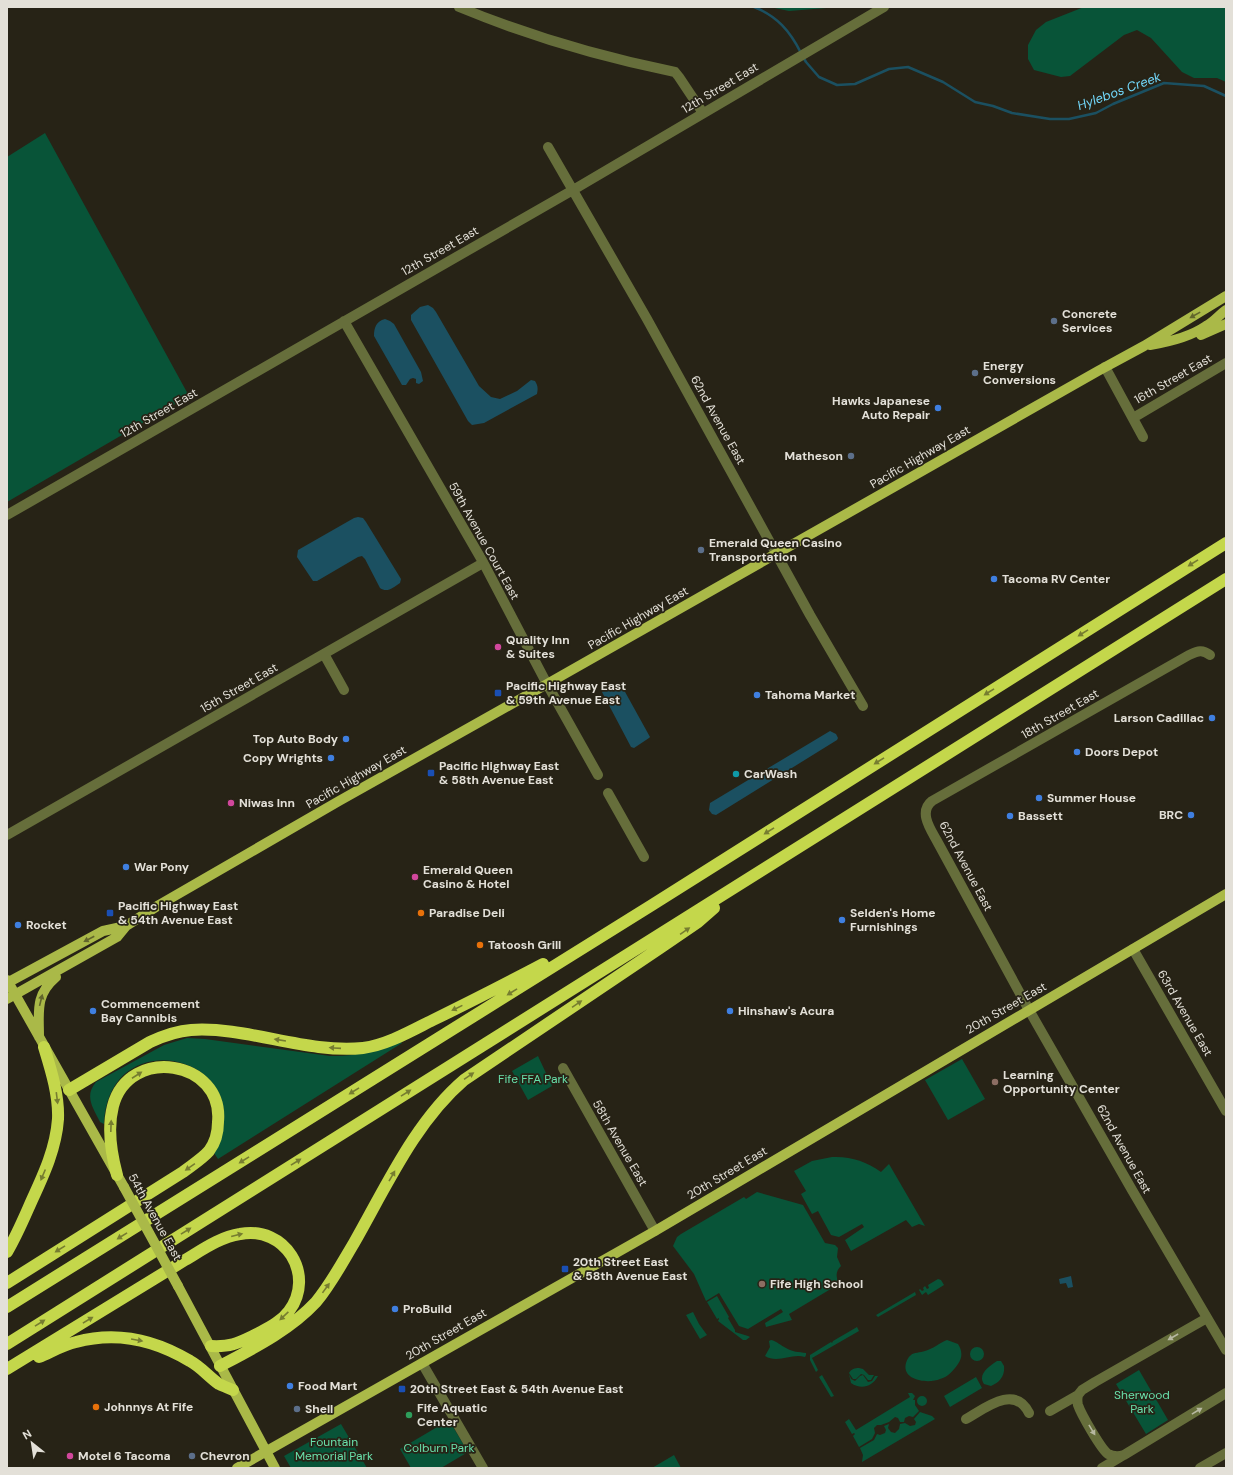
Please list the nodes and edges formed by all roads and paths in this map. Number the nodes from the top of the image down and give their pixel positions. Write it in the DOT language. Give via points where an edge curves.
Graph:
graph roads {
  1 [pos="459,7"];
  2 [pos="884,7"];
  3 [pos="703,113"];
  4 [pos="548,147"];
  5 [pos="573,190"];
  6 [pos="1226,296"];
  7 [pos="1226,310"];
  8 [pos="344,321"];
  9 [pos="1226,324"];
  10 [pos="1183,336"];
  11 [pos="1144,346"];
  12 [pos="1226,363"];
  13 [pos="1105,367"];
  14 [pos="1132,418"];
  15 [pos="1143,437"];
  16 [pos="7,515"];
  17 [pos="1226,542"];
  18 [pos="777,554"];
  19 [pos="483,563"];
  20 [pos="1226,579"];
  21 [pos="324,654"];
  22 [pos="1210,655"];
  23 [pos="547,684"];
  24 [pos="344,690"];
  25 [pos="863,706"];
  26 [pos="598,775"];
  27 [pos="608,793"];
  28 [pos="926,809"];
  29 [pos="7,835"];
  30 [pos="644,857"];
  31 [pos="746,881"];
  32 [pos="1226,894"];
  33 [pos="652,905"];
  34 [pos="126,926"];
  35 [pos="1133,949"];
  36 [pos="73,962"];
  37 [pos="7,982"];
  38 [pos="11,997"];
  39 [pos="1029,1010"];
  40 [pos="42,1043"];
  41 [pos="563,1068"];
  42 [pos="69,1090"];
  43 [pos="1226,1111"];
  44 [pos="117,1175"];
  45 [pos="655,1231"];
  46 [pos="7,1252"];
  47 [pos="7,1283"];
  48 [pos="7,1307"];
  49 [pos="1207,1318"];
  50 [pos="7,1344"];
  51 [pos="211,1346"];
  52 [pos="1226,1350"];
  53 [pos="422,1363"];
  54 [pos="220,1366"];
  55 [pos="7,1371"];
  56 [pos="233,1390"];
  57 [pos="1226,1393"];
  58 [pos="1078,1395"];
  59 [pos="1050,1412"];
  60 [pos="1029,1414"];
  61 [pos="966,1419"];
  62 [pos="265,1451"];
  63 [pos="1226,1453"];
  64 [pos="1124,1455"];
  65 [pos="237,1468"];
  66 [pos="275,1468"];
  67 [pos="484,1468"];
  68 [pos="1102,1468"];
  69 [pos="1200,1468"];
  1 -- 3 [label="street" via="517,30 580,50 675,72"];
  2 -- 3 [label="street, 12th Street East"];
  3 -- 5 [label="street, 12th Street East"];
  4 -- 5 [label="street, 62nd Avenue East"];
  5 -- 8 [label="street, 12th Street East"];
  5 -- 18 [label="street, 62nd Avenue East"];
  6 -- 11 [label="main road, Pacific Highway East, one-way"];
  7 -- 10 [label="main road, Pacific Highway East" via="1204,328"];
  8 -- 16 [label="street, 12th Street East"];
  8 -- 19 [label="street, 59th Avenue Court East"];
  9 -- 10 [label="main road" via="1206,333"];
  10 -- 11 [label="main road, Pacific Highway East"];
  11 -- 13 [label="main road, Pacific Highway East"];
  12 -- 14 [label="street, 16th Street East"];
  13 -- 14 [label="street"];
  13 -- 18 [label="main road, Pacific Highway East"];
  14 -- 15 [label="street"];
  17 -- 33 [label="highway, one-way"];
  18 -- 23 [label="main road, Pacific Highway East"];
  18 -- 25 [label="street, 62nd Avenue East"];
  19 -- 21 [label="street, 15th Street East"];
  19 -- 23 [label="street, 59th Avenue Court East"];
  20 -- 31 [label="highway"];
  21 -- 24 [label="street"];
  21 -- 29 [label="street, 15th Street East"];
  22 -- 28 [label="street, 18th Street East" via="1204,651 1189,655 932,801"];
  23 -- 26 [label="street, 59th Avenue Court East"];
  23 -- 34 [label="main road, Pacific Highway East" via="339,801"];
  27 -- 30 [label="street"];
  28 -- 39 [label="street, 62nd Avenue East" via="931,830"];
  50 -- 31 [label="highway, one-way"];
  54 -- 31 [label="highway, one-way" via="256,1348 316,1302 345,1258 414,1139 452,1090 698,922"];
  32 -- 35 [label="main road, 20th Street East"];
  33 -- 42 [label="highway, one-way" via="503,986 375,1046 318,1046 228,1032 190,1030 164,1035"];
  33 -- 48 [label="highway, one-way"];
  34 -- 36 [label="main road, Pacific Highway East" via="117,936"];
  34 -- 37 [label="main road, Pacific Highway East, one-way" via="103,931"];
  35 -- 39 [label="main road, 20th Street East"];
  35 -- 43 [label="street, 63rd Avenue East"];
  36 -- 38 [label="main road, Pacific Highway East"];
  40 -- 36 [label="main road, one-way" via="39,1005 43,992 47,984"];
  37 -- 38 [label="main road, 54th Avenue East"];
  38 -- 40 [label="main road, 54th Avenue East"];
  39 -- 45 [label="main road, 20th Street East"];
  39 -- 49 [label="street, 62nd Avenue East"];
  40 -- 42 [label="main road, 54th Avenue East"];
  40 -- 46 [label="highway, one-way" via="56,1095 58,1118 54,1142 44,1175"];
  41 -- 45 [label="street, 58th Avenue East"];
  42 -- 44 [label="main road, 54th Avenue East"];
  44 -- 47 [label="highway, one-way" via="110,1127 113,1105 123,1086 143,1071 163,1066 188,1072 203,1082 213,1096 218,1110 217,1134 210,1150 183,1172"];
  44 -- 51 [label="main road, 54th Avenue East, bridge"];
  45 -- 53 [label="main road, 20th Street East"];
  49 -- 52 [label="street, 62nd Avenue East"];
  49 -- 58 [label="street, one-way" via="1095,1382"];
  51 -- 54 [label="main road, 54th Avenue East"];
  55 -- 51 [label="highway, one-way" via="212,1244 246,1232 271,1236 286,1248 296,1265 299,1283 290,1310 265,1330 234,1345"];
  53 -- 62 [label="main road, 20th Street East"];
  53 -- 67 [label="street"];
  54 -- 56 [label="main road, 54th Avenue East"];
  55 -- 56 [label="highway, one-way" via="75,1342 118,1337 140,1340 176,1353 218,1383"];
  56 -- 62 [label="main road, 54th Avenue East"];
  64 -- 57 [label="street, one-way"];
  58 -- 59 [label="street"];
  58 -- 64 [label="street, one-way" via="1080,1411 1104,1449 1112,1456"];
  60 -- 61 [label="street" via="1024,1405 1007,1399 994,1403"];
  62 -- 65 [label="main road, 20th Street East"];
  62 -- 66 [label="main road, 54th Avenue East"];
  63 -- 69 [label="street"];
  64 -- 68 [label="street"];
}
